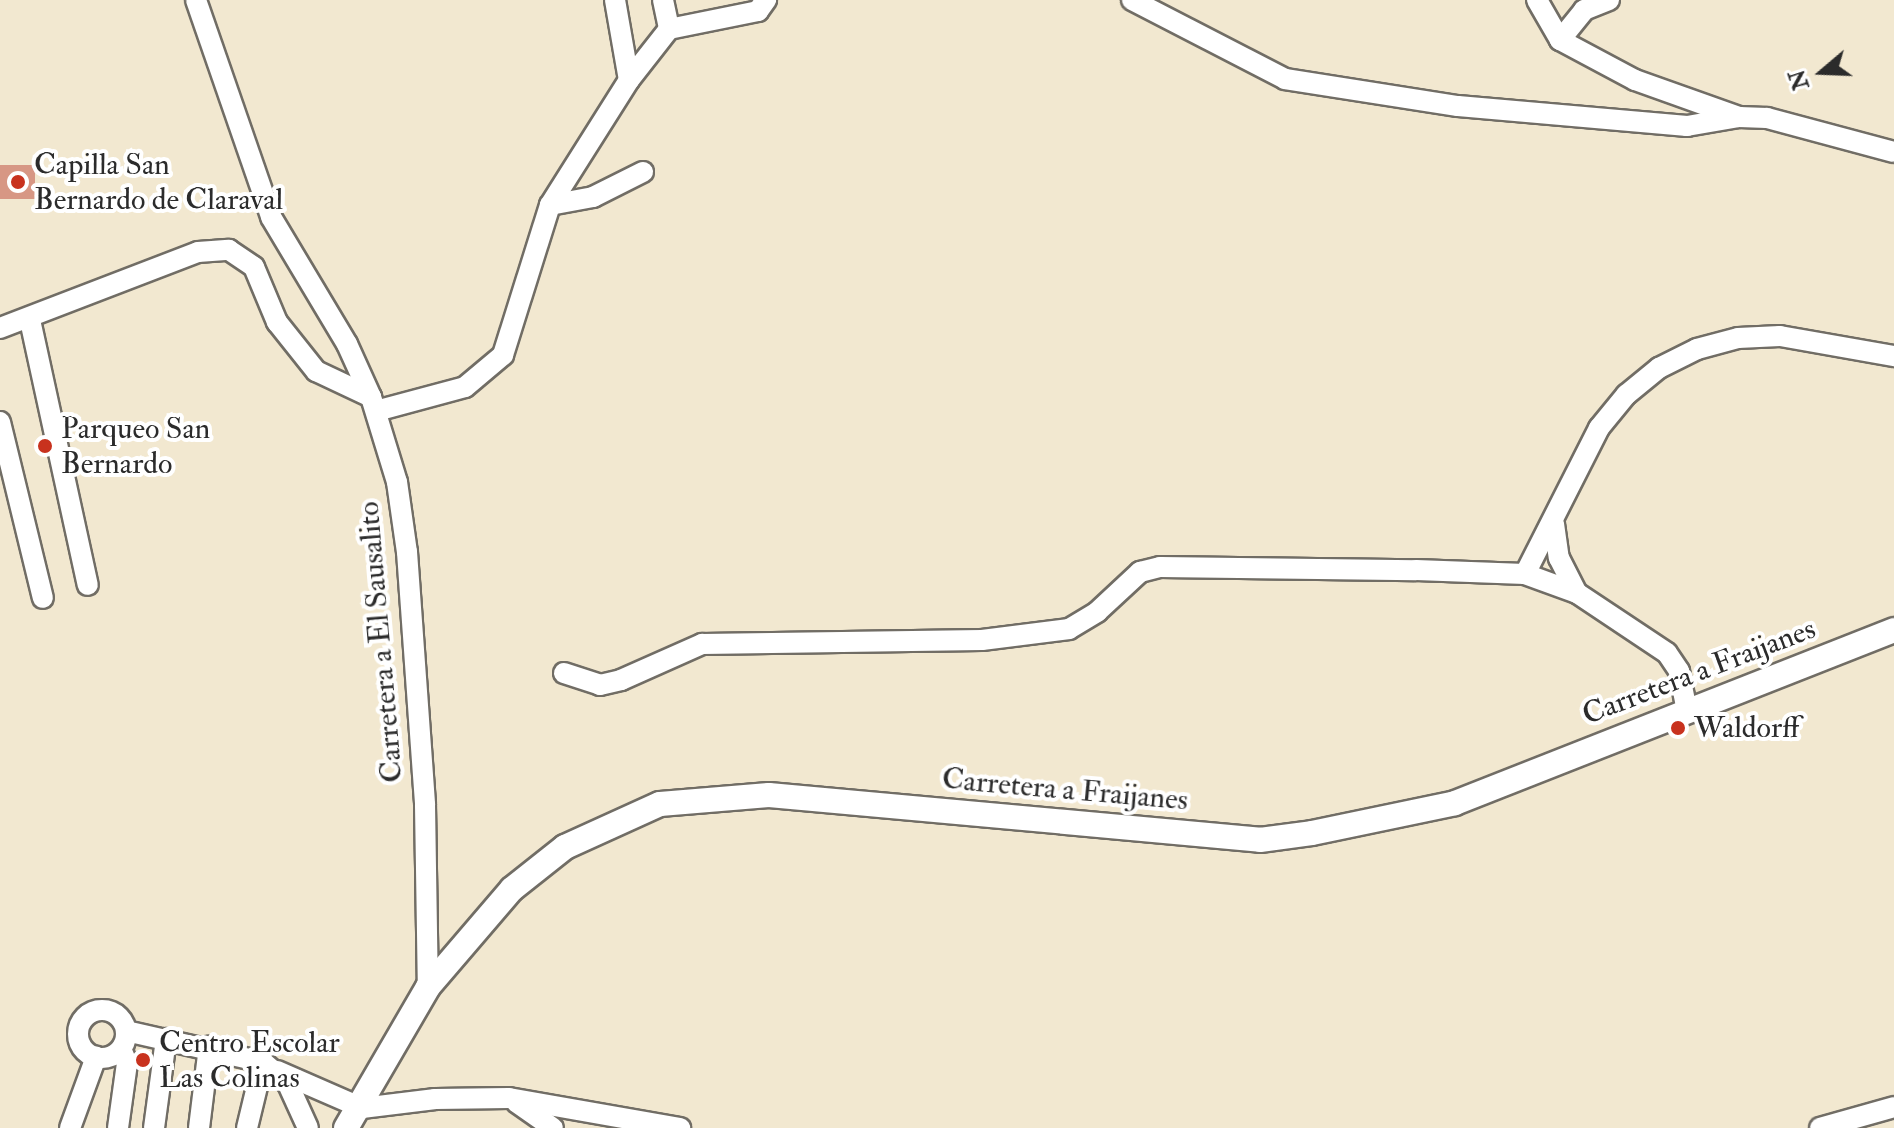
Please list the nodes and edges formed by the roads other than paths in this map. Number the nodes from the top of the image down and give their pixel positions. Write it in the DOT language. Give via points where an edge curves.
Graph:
graph roads {
  1 [pos="196,0"];
  2 [pos="615,0"];
  3 [pos="663,0"];
  4 [pos="766,0"];
  5 [pos="1132,0"];
  6 [pos="1537,0"];
  7 [pos="1609,0"];
  8 [pos="716,10"];
  9 [pos="669,29"];
  10 [pos="1560,40"];
  11 [pos="629,80"];
  12 [pos="1739,117"];
  13 [pos="1894,152"];
  14 [pos="643,172"];
  15 [pos="550,205"];
  16 [pos="30,320"];
  17 [pos="0,328"];
  18 [pos="1894,356"];
  19 [pos="374,404"];
  20 [pos="0,422"];
  21 [pos="1554,524"];
  22 [pos="1525,574"];
  23 [pos="88,585"];
  24 [pos="1577,593"];
  25 [pos="43,598"];
  26 [pos="1894,630"];
  27 [pos="564,673"];
  28 [pos="1687,711"];
  29 [pos="428,987"];
  30 [pos="166,1039"];
  31 [pos="124,1040"];
  32 [pos="209,1047"];
  33 [pos="96,1057"];
  34 [pos="270,1066"];
  35 [pos="509,1098"];
  36 [pos="1894,1107"];
  37 [pos="362,1108"];
  38 [pos="70,1128"];
  39 [pos="118,1128"];
  40 [pos="154,1128"];
  41 [pos="199,1128"];
  42 [pos="247,1128"];
  43 [pos="308,1128"];
  44 [pos="346,1128"];
  45 [pos="553,1128"];
  46 [pos="680,1128"];
  47 [pos="1820,1128"];
  1 -- 19 [label="street, Carretera a El Sausalito" via="271,217 347,344"];
  2 -- 11 [label="street"];
  3 -- 9 [label="street"];
  4 -- 8 [label="street" via="758,11"];
  5 -- 12 [label="street" via="1285,79 1458,106 1687,126"];
  6 -- 10 [label="street" via="1545,22"];
  7 -- 10 [label="street" via="1584,10"];
  8 -- 9 [label="street"];
  9 -- 11 [label="street"];
  10 -- 12 [label="street" via="1635,80"];
  11 -- 15 [label="street"];
  12 -- 13 [label="street" via="1767,118"];
  14 -- 15 [label="street" via="593,197"];
  15 -- 19 [label="street" via="503,355 465,387"];
  16 -- 17 [label="street"];
  16 -- 19 [label="street" via="198,252 229,250 254,267 277,322 316,371"];
  16 -- 23 [label="street"];
  18 -- 21 [label="street" via="1780,336 1738,338 1697,349 1659,368 1599,428"];
  19 -- 29 [label="street, Carretera a El Sausalito" via="397,482 407,552 425,805"];
  20 -- 25 [label="street"];
  21 -- 22 [label="street"];
  21 -- 24 [label="street" via="1559,558"];
  22 -- 24 [label="street"];
  22 -- 27 [label="street" via="1160,567 1140,572 1097,612 1069,629 982,640 702,644 600,685"];
  24 -- 28 [label="street" via="1667,653 1679,671"];
  26 -- 28 [label="main road, Carretera a Fraijanes"];
  28 -- 29 [label="main road, Carretera a Fraijanes" via="1455,803 1260,840 769,795 660,804 619,819 536,868 484,918"];
  29 -- 37 [label="main road, Carretera a Fraijanes"];
  30 -- 31 [label="street"];
  30 -- 32 [label="street"];
  30 -- 40 [label="street"];
  31 -- 33 [label="street"];
  31 -- 33 [label="street" via="117,1015 91,1012 79,1036"];
  31 -- 39 [label="street" via="127,1063"];
  32 -- 34 [label="street"];
  32 -- 41 [label="street"];
  33 -- 38 [label="street"];
  34 -- 37 [label="street"];
  34 -- 42 [label="street"];
  34 -- 43 [label="street" via="299,1101"];
  35 -- 37 [label="street" via="435,1099"];
  35 -- 45 [label="street"];
  35 -- 46 [label="street"];
  36 -- 47 [label="street"];
  37 -- 44 [label="main road, Carretera a Fraijanes"];
}
